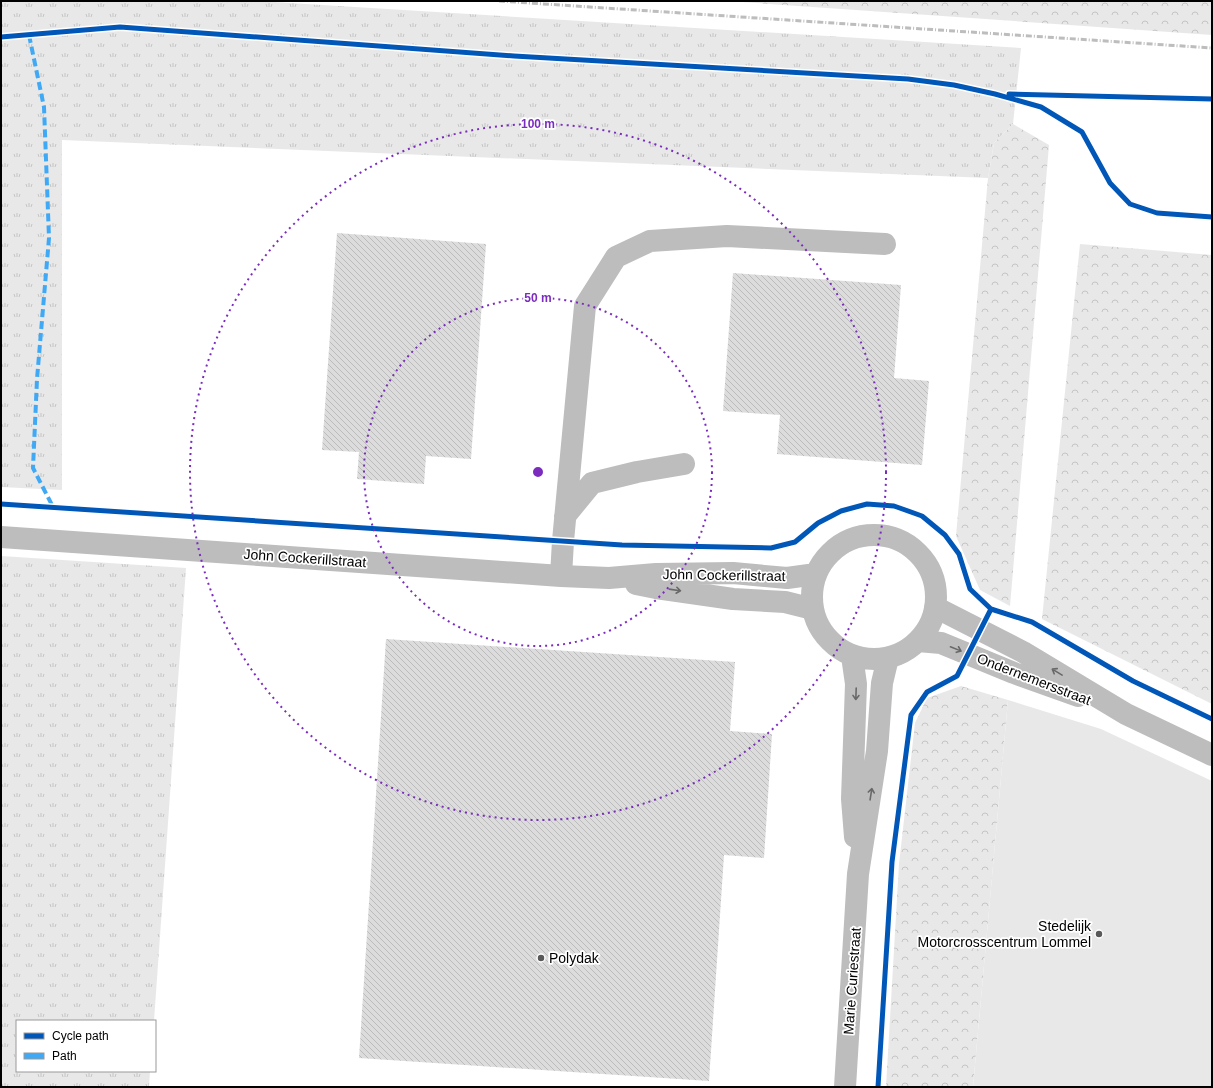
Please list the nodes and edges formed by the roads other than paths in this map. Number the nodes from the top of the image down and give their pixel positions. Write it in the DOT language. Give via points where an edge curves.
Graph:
graph roads {
  1 [pos="884,244"];
  2 [pos="684,464"];
  3 [pos="565,516"];
  4 [pos="1,537"];
  5 [pos="816,574"];
  6 [pos="561,576"];
  7 [pos="609,578"];
  8 [pos="936,607"];
  9 [pos="813,609"];
  10 [pos="918,641"];
  11 [pos="852,656"];
  12 [pos="888,658"];
  13 [pos="1126,714"];
  14 [pos="1212,755"];
  15 [pos="858,874"];
  16 [pos="845,1087"];
  1 -- 3 [label="street" via="727,236 650,241 616,257 585,306"];
  2 -- 3 [label="street" via="592,483"];
  3 -- 6 [label="street"];
  4 -- 6 [label="street, John Cockerillstraat"];
  5 -- 7 [label="street, John Cockerillstraat" via="787,578 733,573 656,574"];
  5 -- 8 [label="street" via="826,557 841,544 860,536 880,535 900,540 916,552 929,568 935,587"];
  5 -- 9 [label="street" via="811,592"];
  6 -- 7 [label="street, John Cockerillstraat"];
  7 -- 9 [label="street, John Cockerillstraat, one-way" via="656,588 733,599 785,602"];
  8 -- 10 [label="street" via="930,625"];
  13 -- 8 [label="street, Ondernemersstraat, one-way" via="1023,652"];
  9 -- 11 [label="street" via="820,629 834,645"];
  10 -- 12 [label="street" via="905,651"];
  10 -- 13 [label="street, Ondernemersstraat, one-way" via="941,643"];
  11 -- 12 [label="street"];
  11 -- 15 [label="street, one-way" via="856,684 852,799"];
  15 -- 12 [label="street, one-way" via="877,751 882,683"];
  13 -- 14 [label="street, Ondernemersstraat"];
  15 -- 16 [label="street, Marie Curiestraat"];
}
